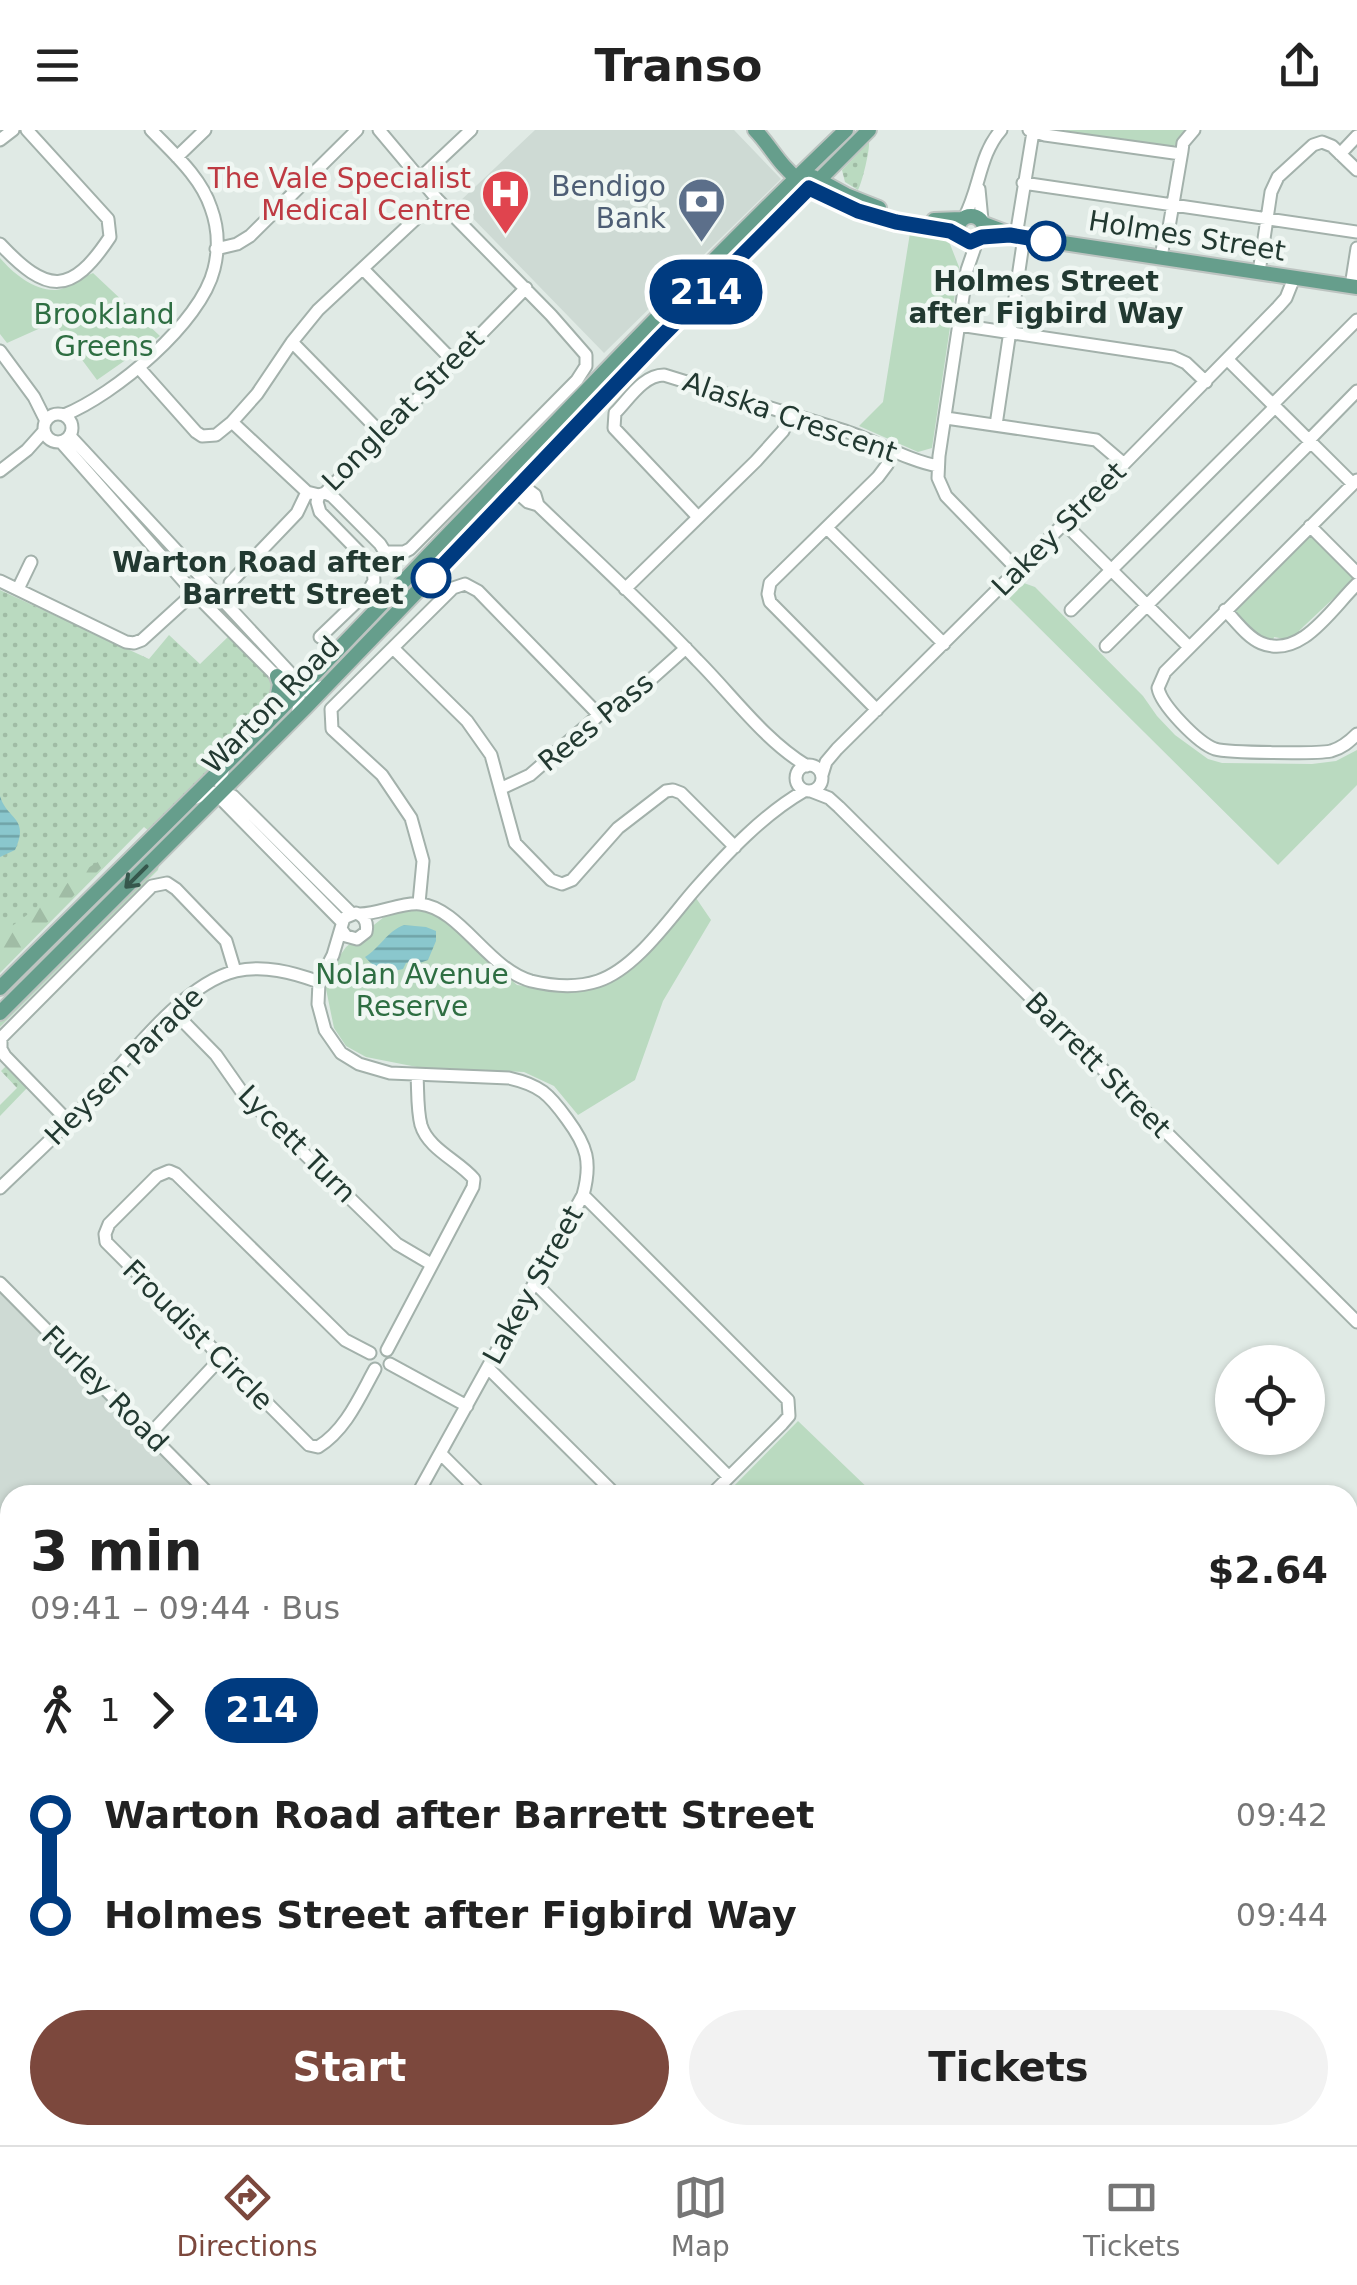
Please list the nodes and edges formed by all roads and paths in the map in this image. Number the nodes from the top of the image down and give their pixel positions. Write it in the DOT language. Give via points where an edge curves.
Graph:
graph roads {
  1 [pos="13,130"];
  2 [pos="27,130"];
  3 [pos="151,130"];
  4 [pos="205,130"];
  5 [pos="356,130"];
  6 [pos="379,130"];
  7 [pos="471,130"];
  8 [pos="846,130"];
  9 [pos="869,130"];
  10 [pos="1001,130"];
  11 [pos="1194,130"];
  12 [pos="1031,131"];
  13 [pos="758,133"];
  14 [pos="1357,136"];
  15 [pos="0,140"];
  16 [pos="1181,154"];
  17 [pos="1340,154"];
  18 [pos="176,157"];
  19 [pos="1357,170"];
  20 [pos="799,174"];
  21 [pos="419,179"];
  22 [pos="1024,183"];
  23 [pos="814,184"];
  24 [pos="978,184"];
  25 [pos="437,199"];
  26 [pos="1173,204"];
  27 [pos="964,219"];
  28 [pos="1266,219"];
  29 [pos="1357,232"];
  30 [pos="975,233"];
  31 [pos="1017,236"];
  32 [pos="0,244"];
  33 [pos="1357,248"];
  34 [pos="216,250"];
  35 [pos="1164,258"];
  36 [pos="363,269"];
  37 [pos="1258,272"];
  38 [pos="1288,277"];
  39 [pos="1354,287"];
  40 [pos="526,288"];
  41 [pos="1357,320"];
  42 [pos="959,325"];
  43 [pos="1009,333"];
  44 [pos="292,342"];
  45 [pos="0,351"];
  46 [pos="1228,360"];
  47 [pos="453,361"];
  48 [pos="139,368"];
  49 [pos="1206,382"];
  50 [pos="1357,391"];
  51 [pos="1274,405"];
  52 [pos="792,414"];
  53 [pos="946,418"];
  54 [pos="232,422"];
  55 [pos="996,425"];
  56 [pos="58,428"];
  57 [pos="382,434"];
  58 [pos="1310,441"];
  59 [pos="893,449"];
  60 [pos="522,458"];
  61 [pos="1124,464"];
  62 [pos="938,466"];
  63 [pos="0,472"];
  64 [pos="1355,482"];
  65 [pos="520,485"];
  66 [pos="317,493"];
  67 [pos="486,496"];
  68 [pos="698,516"];
  69 [pos="1064,523"];
  70 [pos="1310,526"];
  71 [pos="827,528"];
  72 [pos="386,552"];
  73 [pos="31,562"];
  74 [pos="373,565"];
  75 [pos="1017,570"];
  76 [pos="1111,570"];
  77 [pos="1357,573"];
  78 [pos="0,581"];
  79 [pos="204,582"];
  80 [pos="230,582"];
  81 [pos="1357,584"];
  82 [pos="18,589"];
  83 [pos="625,589"];
  84 [pos="194,594"];
  85 [pos="1146,606"];
  86 [pos="1071,610"];
  87 [pos="1226,610"];
  88 [pos="320,637"];
  89 [pos="944,644"];
  90 [pos="1106,646"];
  91 [pos="393,648"];
  92 [pos="686,648"];
  93 [pos="1189,648"];
  94 [pos="290,681"];
  95 [pos="327,685"];
  96 [pos="877,710"];
  97 [pos="600,714"];
  98 [pos="274,715"];
  99 [pos="297,715"];
  100 [pos="1357,734"];
  101 [pos="837,748"];
  102 [pos="228,761"];
  103 [pos="804,778"];
  104 [pos="822,778"];
  105 [pos="502,788"];
  106 [pos="220,792"];
  107 [pos="183,805"];
  108 [pos="839,808"];
  109 [pos="735,847"];
  110 [pos="420,904"];
  111 [pos="382,912"];
  112 [pos="349,919"];
  113 [pos="366,929"];
  114 [pos="354,939"];
  115 [pos="333,955"];
  116 [pos="236,971"];
  117 [pos="319,982"];
  118 [pos="0,988"];
  119 [pos="173,1011"];
  120 [pos="0,1013"];
  121 [pos="417,1075"];
  122 [pos="68,1121"];
  123 [pos="0,1188"];
  124 [pos="583,1195"];
  125 [pos="432,1264"];
  126 [pos="0,1283"];
  127 [pos="536,1284"];
  128 [pos="1357,1322"];
  129 [pos="387,1350"];
  130 [pos="370,1353"];
  131 [pos="221,1358"];
  132 [pos="390,1364"];
  133 [pos="488,1368"];
  134 [pos="375,1369"];
  135 [pos="466,1406"];
  136 [pos="147,1432"];
  137 [pos="441,1454"];
  138 [pos="730,1477"];
  139 [pos="200,1485"];
  140 [pos="423,1485"];
  141 [pos="472,1485"];
  142 [pos="606,1485"];
  143 [pos="722,1485"];
  1 -- 15 [label="street"];
  2 -- 32 [label="street" via="108,219 110,237 86,270 46,282"];
  3 -- 18 [label="street"];
  4 -- 18 [label="street"];
  5 -- 34 [label="street" via="250,236"];
  6 -- 21 [label="street"];
  7 -- 21 [label="street"];
  8 -- 20 [label="main road, Warton Road"];
  9 -- 23 [label="main road, Warton Road"];
  10 -- 24 [label="street" via="986,151"];
  11 -- 16 [label="street"];
  12 -- 16 [label="street"];
  12 -- 22 [label="street"];
  13 -- 20 [label="main road" via="782,165"];
  14 -- 17 [label="street"];
  16 -- 26 [label="street"];
  17 -- 19 [label="street"];
  17 -- 28 [label="street" via="1327,143 1313,145 1276,180"];
  18 -- 34 [label="street" via="211,207"];
  20 -- 23 [label="main road"];
  20 -- 60 [label="main road, Warton Road"];
  21 -- 25 [label="street"];
  22 -- 26 [label="street"];
  22 -- 31 [label="street"];
  23 -- 27 [label="main road" via="931,220"];
  23 -- 30 [label="main road, Holmes Street" via="858,211"];
  23 -- 65 [label="main road, Warton Road"];
  24 -- 27 [label="street"];
  24 -- 30 [label="street"];
  25 -- 36 [label="street"];
  25 -- 40 [label="street"];
  26 -- 28 [label="street"];
  26 -- 35 [label="street"];
  27 -- 30 [label="main road" via="958,228"];
  28 -- 29 [label="street"];
  28 -- 37 [label="street"];
  30 -- 31 [label="main road, Holmes Street"];
  30 -- 42 [label="street"];
  31 -- 35 [label="main road, Holmes Street"];
  31 -- 43 [label="street"];
  33 -- 39 [label="street"];
  34 -- 48 [label="street" via="214,269 191,314"];
  35 -- 37 [label="main road, Holmes Street"];
  36 -- 44 [label="street"];
  36 -- 47 [label="street"];
  37 -- 38 [label="main road, Holmes Street"];
  38 -- 39 [label="main road, Holmes Street"];
  38 -- 46 [label="street, Lakey Street" via="1278,307"];
  40 -- 47 [label="street, Longleat Street"];
  40 -- 72 [label="street" via="586,356 586,366 410,549"];
  41 -- 51 [label="street"];
  42 -- 43 [label="street"];
  42 -- 53 [label="street"];
  43 -- 49 [label="street" via="1172,357"];
  43 -- 55 [label="street"];
  44 -- 54 [label="street"];
  44 -- 57 [label="street"];
  45 -- 56 [label="street"];
  46 -- 49 [label="street, Lakey Street"];
  46 -- 51 [label="street"];
  47 -- 57 [label="street, Longleat Street"];
  48 -- 54 [label="street" via="202,436 216,435"];
  48 -- 56 [label="street"];
  49 -- 61 [label="street, Lakey Street"];
  50 -- 58 [label="street"];
  51 -- 58 [label="street"];
  51 -- 76 [label="street"];
  52 -- 59 [label="street, Alaska Crescent"];
  52 -- 68 [label="street" via="782,433"];
  52 -- 68 [label="street, Alaska Crescent" via="660,374 615,414 617,433"];
  53 -- 55 [label="street"];
  53 -- 62 [label="street"];
  54 -- 66 [label="street, Longleat Street"];
  55 -- 61 [label="street" via="1096,440"];
  56 -- 63 [label="street"];
  56 -- 79 [label="street"];
  56 -- 84 [label="street"];
  57 -- 66 [label="street, Longleat Street"];
  58 -- 64 [label="street"];
  58 -- 85 [label="street"];
  59 -- 62 [label="street, Alaska Crescent"];
  59 -- 71 [label="street" via="878,477"];
  60 -- 65 [label="street"];
  60 -- 67 [label="main road, Warton Road"];
  61 -- 69 [label="street, Lakey Street"];
  62 -- 75 [label="street" via="946,496"];
  64 -- 70 [label="street"];
  65 -- 67 [label="street"];
  65 -- 83 [label="street, Barrett Street" via="520,495"];
  65 -- 95 [label="main road, Warton Road"];
  66 -- 72 [label="street" via="332,496"];
  66 -- 74 [label="street" via="320,512"];
  66 -- 80 [label="street"];
  67 -- 94 [label="main road, Warton Road"];
  68 -- 83 [label="street"];
  69 -- 75 [label="street, Lakey Street"];
  69 -- 76 [label="street"];
  70 -- 77 [label="street"];
  70 -- 87 [label="street"];
  71 -- 89 [label="street"];
  71 -- 96 [label="street" via="770,582 770,602"];
  72 -- 74 [label="street" via="384,562"];
  73 -- 82 [label="street"];
  74 -- 88 [label="street" via="369,590"];
  75 -- 89 [label="street, Lakey Street"];
  76 -- 85 [label="street"];
  76 -- 86 [label="street"];
  78 -- 82 [label="street"];
  79 -- 84 [label="street"];
  79 -- 94 [label="street"];
  81 -- 87 [label="street" via="1289,645 1260,642"];
  82 -- 84 [label="street" via="134,643"];
  83 -- 92 [label="street, Barrett Street"];
  84 -- 94 [label="street"];
  85 -- 90 [label="street"];
  85 -- 93 [label="street"];
  87 -- 93 [label="street"];
  89 -- 96 [label="street, Lakey Street"];
  91 -- 97 [label="street" via="465,584"];
  91 -- 105 [label="street" via="467,720 491,755"];
  91 -- 110 [label="street" via="330,709 332,728 382,774 411,818 423,861"];
  92 -- 97 [label="street, Rees Pass"];
  92 -- 103 [label="street, Barrett Street"];
  93 -- 100 [label="street" via="1164,672 1160,696 1210,747 1322,752"];
  94 -- 95 [label="street" via="307,691"];
  94 -- 98 [label="main road, Warton Road"];
  94 -- 98 [label="main road"];
  94 -- 99 [label="street" via="300,702"];
  95 -- 99 [label="main road, Warton Road"];
  96 -- 101 [label="street, Lakey Street"];
  97 -- 105 [label="street, Rees Pass" via="530,775"];
  98 -- 102 [label="main road, Warton Road"];
  99 -- 106 [label="main road, Warton Road"];
  101 -- 103 [label="street, Lakey Street"];
  101 -- 104 [label="street, Lakey Street"];
  102 -- 106 [label="street"];
  102 -- 107 [label="main road, Warton Road"];
  103 -- 104 [label="street" via="817,768"];
  103 -- 104 [label="street, Lakey Street" via="818,788"];
  103 -- 108 [label="street, Barrett Street"];
  103 -- 109 [label="street, Lakey Street"];
  104 -- 108 [label="street, Barrett Street"];
  105 -- 109 [label="street" via="515,843 556,882 572,880 618,828 666,791 681,793"];
  106 -- 107 [label="street"];
  106 -- 112 [label="street" via="234,796"];
  106 -- 120 [label="main road, Warton Road, one-way"];
  107 -- 118 [label="main road, Warton Road"];
  108 -- 128 [label="street, Barrett Street"];
  109 -- 110 [label="street, Lakey Street" via="640,953 600,980 550,986 524,978 494,960 444,912"];
  110 -- 111 [label="street"];
  111 -- 112 [label="street"];
  111 -- 113 [label="street"];
  112 -- 113 [label="street" via="366,922"];
  112 -- 114 [label="street" via="346,936"];
  112 -- 115 [label="street"];
  113 -- 114 [label="street"];
  114 -- 115 [label="street"];
  115 -- 117 [label="street"];
  116 -- 117 [label="street, Heysen Parade" via="262,968"];
  116 -- 119 [label="street, Heysen Parade" via="211,980"];
  116 -- 122 [label="street" via="226,940 176,889 152,886 1,1038 5,1056"];
  117 -- 121 [label="street, Lakey Street" via="325,1030 342,1053 359,1064"];
  119 -- 122 [label="street, Heysen Parade"];
  119 -- 125 [label="street, Lycett Turn" via="244,1095 397,1244"];
  121 -- 124 [label="street, Lakey Street" via="509,1078 547,1093 585,1148"];
  121 -- 125 [label="street" via="424,1132 474,1179"];
  122 -- 123 [label="street, Heysen Parade"];
  124 -- 127 [label="street, Lakey Street"];
  124 -- 138 [label="street" via="788,1400 789,1416"];
  125 -- 129 [label="street"];
  126 -- 136 [label="street, Furley Road"];
  127 -- 133 [label="street, Lakey Street"];
  127 -- 138 [label="street"];
  129 -- 130 [label="street"];
  129 -- 132 [label="street"];
  130 -- 131 [label="street, Froudist Circle" via="345,1340 170,1171 109,1224 106,1242"];
  130 -- 134 [label="street"];
  131 -- 134 [label="street, Froudist Circle" via="304,1441 318,1447 341,1426"];
  131 -- 136 [label="street"];
  132 -- 134 [label="street"];
  132 -- 135 [label="street"];
  133 -- 135 [label="street, Lakey Street"];
  133 -- 142 [label="street"];
  135 -- 137 [label="street, Lakey Street"];
  136 -- 139 [label="street, Furley Road"];
  137 -- 140 [label="street, Lakey Street"];
  137 -- 141 [label="street"];
  138 -- 143 [label="street"];
}
